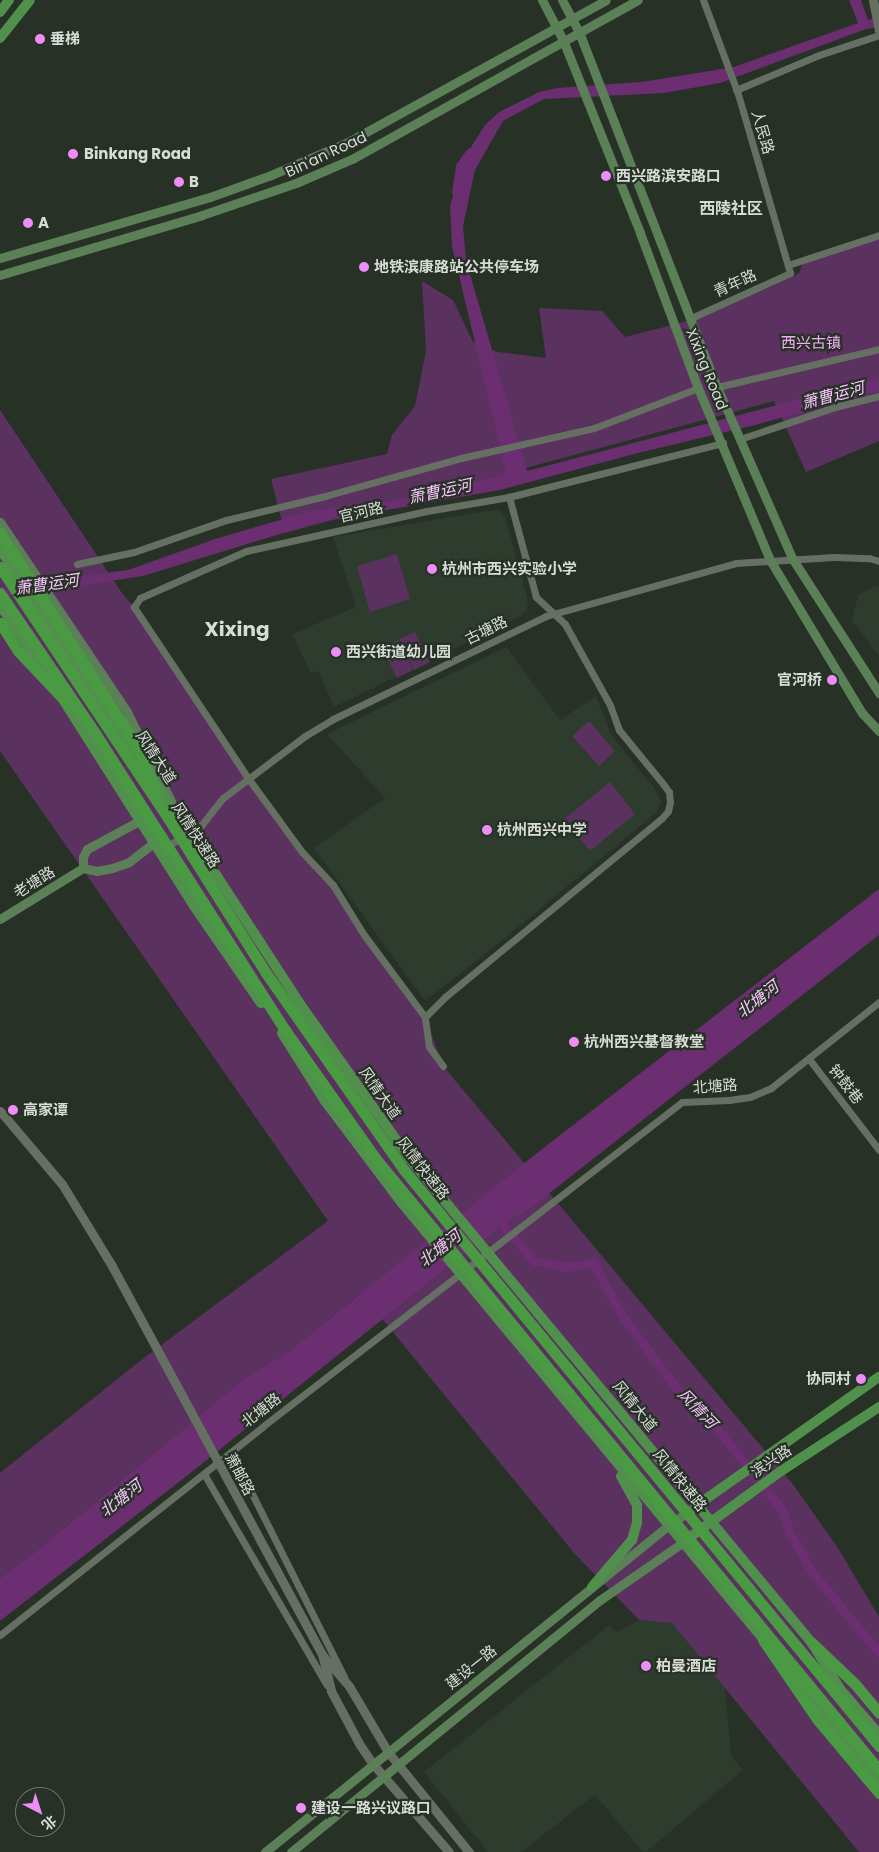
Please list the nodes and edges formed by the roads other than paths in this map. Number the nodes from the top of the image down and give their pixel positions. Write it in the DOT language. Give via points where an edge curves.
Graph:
graph roads {
  1 [pos="9,0"];
  2 [pos="30,0"];
  3 [pos="542,0"];
  4 [pos="562,0"];
  5 [pos="606,0"];
  6 [pos="638,0"];
  7 [pos="703,0"];
  8 [pos="873,0"];
  9 [pos="0,12"];
  10 [pos="572,18"];
  11 [pos="556,27"];
  12 [pos="879,30"];
  13 [pos="579,32"];
  14 [pos="879,35"];
  15 [pos="0,38"];
  16 [pos="563,40"];
  17 [pos="736,90"];
  18 [pos="879,235"];
  19 [pos="0,258"];
  20 [pos="788,265"];
  21 [pos="790,273"];
  22 [pos="0,275"];
  23 [pos="691,318"];
  24 [pos="879,349"];
  25 [pos="717,387"];
  26 [pos="698,388"];
  27 [pos="879,396"];
  28 [pos="740,437"];
  29 [pos="722,441"];
  30 [pos="509,497"];
  31 [pos="0,522"];
  32 [pos="0,533"];
  33 [pos="5,549"];
  34 [pos="792,558"];
  35 [pos="770,560"];
  36 [pos="879,561"];
  37 [pos="77,564"];
  38 [pos="5,566"];
  39 [pos="0,592"];
  40 [pos="1,607"];
  41 [pos="554,615"];
  42 [pos="0,623"];
  43 [pos="879,693"];
  44 [pos="879,731"];
  45 [pos="95,733"];
  46 [pos="248,778"];
  47 [pos="173,817"];
  48 [pos="139,821"];
  49 [pos="189,835"];
  50 [pos="153,843"];
  51 [pos="83,868"];
  52 [pos="0,919"];
  53 [pos="879,1002"];
  54 [pos="425,1017"];
  55 [pos="809,1059"];
  56 [pos="443,1066"];
  57 [pos="0,1111"];
  58 [pos="879,1150"];
  59 [pos="879,1377"];
  60 [pos="879,1407"];
  61 [pos="598,1440"];
  62 [pos="231,1452"];
  63 [pos="218,1462"];
  64 [pos="204,1474"];
  65 [pos="696,1506"];
  66 [pos="710,1522"];
  67 [pos="669,1525"];
  68 [pos="682,1542"];
  69 [pos="592,1587"];
  70 [pos="0,1635"];
  71 [pos="763,1640"];
  72 [pos="812,1643"];
  73 [pos="322,1654"];
  74 [pos="349,1686"];
  75 [pos="331,1691"];
  76 [pos="879,1713"];
  77 [pos="879,1734"];
  78 [pos="879,1746"];
  79 [pos="388,1752"];
  80 [pos="373,1764"];
  81 [pos="398,1765"];
  82 [pos="879,1770"];
  83 [pos="384,1777"];
  84 [pos="879,1783"];
  85 [pos="879,1793"];
  86 [pos="265,1852"];
  87 [pos="291,1852"];
  88 [pos="449,1852"];
  89 [pos="468,1852"];
  1 -- 9 [label="main road"];
  2 -- 15 [label="main road"];
  3 -- 11 [label="main road, Xixing Road"];
  4 -- 10 [label="main road, Xixing Road"];
  5 -- 10 [label="main road, Bin'an Road"];
  6 -- 13 [label="main road, Bin'an Road"];
  7 -- 17 [label="street, 人民路"];
  8 -- 12 [label="street"];
  10 -- 11 [label="main road, Bin'an Road"];
  10 -- 13 [label="main road, Xixing Road"];
  11 -- 16 [label="main road, Xixing Road"];
  11 -- 19 [label="main road, Bin'an Road" via="348,142 271,175 210,197"];
  13 -- 16 [label="main road, Bin'an Road"];
  13 -- 23 [label="main road, Xixing Road"];
  14 -- 17 [label="street" via="818,55"];
  16 -- 22 [label="main road, Bin'an Road" via="360,154 296,183 212,212"];
  16 -- 26 [label="main road, Xixing Road"];
  17 -- 20 [label="street, 人民路"];
  18 -- 20 [label="street"];
  20 -- 21 [label="street, 人民路"];
  21 -- 23 [label="street, 青年路"];
  23 -- 25 [label="main road, Xixing Road"];
  24 -- 25 [label="street"];
  25 -- 28 [label="main road, Xixing Road"];
  26 -- 29 [label="main road, Xixing Road"];
  26 -- 37 [label="street" via="594,428 461,458 226,520 134,552"];
  27 -- 28 [label="street" via="835,406"];
  28 -- 34 [label="main road, Xixing Road"];
  29 -- 30 [label="street, 官河路"];
  29 -- 35 [label="main road, Xixing Road"];
  30 -- 41 [label="street" via="536,597"];
  30 -- 46 [label="street, 官河路" via="427,511 246,551 140,598 134,607"];
  31 -- 47 [label="main road" via="126,710"];
  32 -- 33 [label="highway"];
  33 -- 38 [label="main road, 风情大道"];
  33 -- 47 [label="highway" via="138,748"];
  34 -- 35 [label="street, 古塘路"];
  34 -- 36 [label="street, 古塘路" via="869,558"];
  34 -- 43 [label="main road, Xixing Road"];
  35 -- 41 [label="street, 古塘路" via="736,562"];
  35 -- 44 [label="main road, Xixing Road" via="862,712"];
  38 -- 47 [label="highway, 风情快速路"];
  38 -- 47 [label="main road, 风情大道" via="36,601"];
  39 -- 45 [label="highway, 风情快速路"];
  40 -- 48 [label="main road" via="75,717"];
  41 -- 46 [label="street, 古塘路" via="546,616 333,719"];
  41 -- 54 [label="street" via="570,632 610,705 619,730 669,792 668,811"];
  42 -- 45 [label="highway" via="18,650"];
  45 -- 82 [label="highway, 风情快速路" via="285,1030 376,1159"];
  46 -- 49 [label="street, 古塘路" via="223,798 200,827"];
  46 -- 54 [label="street" via="302,852 333,885 364,935"];
  47 -- 49 [label="main road, 风情大道"];
  47 -- 78 [label="highway, 风情快速路" via="287,1004 404,1170"];
  48 -- 50 [label="main road"];
  48 -- 51 [label="main road" via="88,849 82,857"];
  49 -- 50 [label="street, 古塘路" via="169,845"];
  49 -- 65 [label="main road, 风情大道" via="320,1034 408,1158"];
  50 -- 51 [label="main road" via="129,862 98,871"];
  50 -- 61 [label="main road" via="325,1101 415,1219"];
  51 -- 52 [label="main road, 老塘路"];
  53 -- 55 [label="street, 北塘路"];
  54 -- 56 [label="street" via="429,1047"];
  55 -- 58 [label="street, 钟鼓巷"];
  55 -- 62 [label="street, 北塘路" via="771,1088 750,1097 682,1102"];
  57 -- 63 [label="street, 萧邮路" via="62,1184 92,1230"];
  59 -- 65 [label="main road, 滨兴路"];
  60 -- 66 [label="main road, 滨兴路"];
  61 -- 67 [label="main road"];
  61 -- 69 [label="main road" via="637,1506 632,1540"];
  62 -- 63 [label="street, 北塘路"];
  62 -- 74 [label="street"];
  63 -- 64 [label="street, 北塘路"];
  63 -- 73 [label="street, 萧邮路"];
  64 -- 70 [label="street, 北塘路"];
  64 -- 75 [label="street"];
  65 -- 66 [label="main road, 风情大道"];
  65 -- 67 [label="main road, 建设一路"];
  66 -- 68 [label="main road, 滨兴路"];
  66 -- 72 [label="main road, 风情大道"];
  67 -- 68 [label="main road"];
  67 -- 69 [label="main road, 建设一路"];
  68 -- 71 [label="main road"];
  68 -- 81 [label="main road, 建设一路" via="600,1600"];
  69 -- 79 [label="main road, 建设一路"];
  71 -- 84 [label="main road"];
  71 -- 85 [label="highway" via="817,1719"];
  72 -- 76 [label="highway" via="855,1684"];
  72 -- 77 [label="main road, 风情大道" via="840,1689"];
  73 -- 74 [label="street"];
  73 -- 75 [label="street, 萧邮路"];
  74 -- 79 [label="street"];
  75 -- 80 [label="street, 萧邮路"];
  79 -- 80 [label="main road, 建设一路"];
  79 -- 81 [label="street"];
  80 -- 83 [label="street, 萧邮路"];
  80 -- 86 [label="main road, 建设一路"];
  81 -- 83 [label="main road, 建设一路"];
  81 -- 89 [label="street"];
  83 -- 87 [label="main road, 建设一路"];
  83 -- 88 [label="street, 萧邮路"];
}
